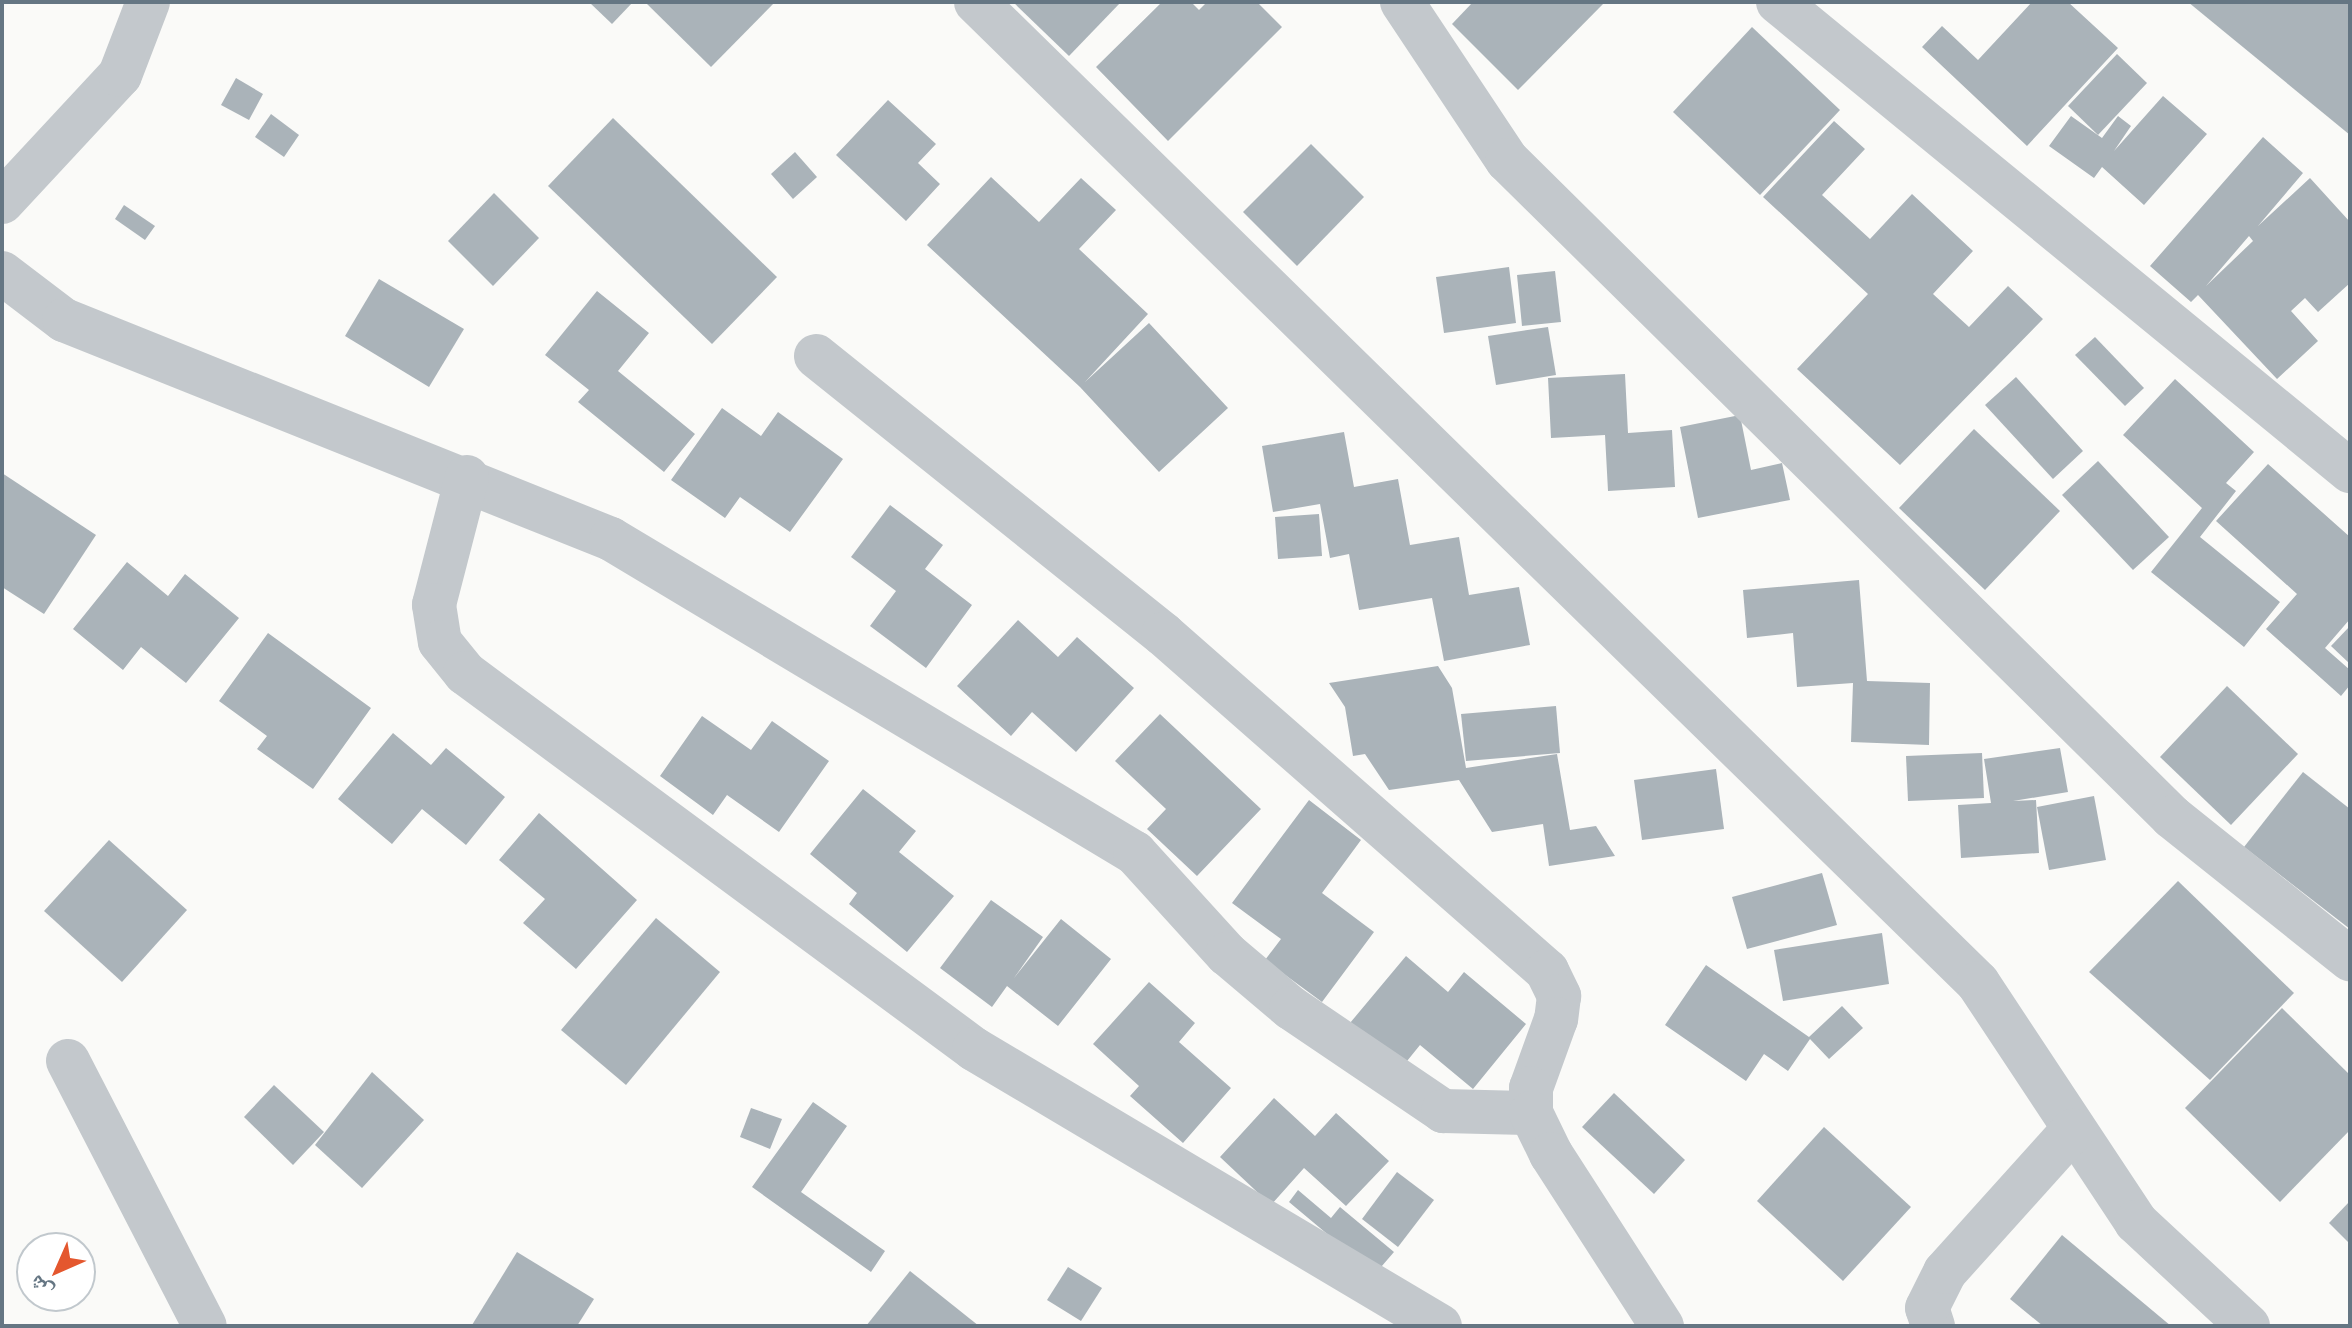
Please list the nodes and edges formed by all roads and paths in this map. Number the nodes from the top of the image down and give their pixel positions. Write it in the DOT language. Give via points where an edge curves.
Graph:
graph roads {
  1 [pos="148,2"];
  2 [pos="976,2"];
  3 [pos="1402,2"];
  4 [pos="1778,2"];
  5 [pos="2,202"];
  6 [pos="2,273"];
  7 [pos="816,356"];
  8 [pos="2350,471"];
  9 [pos="467,477"];
  10 [pos="2350,959"];
  11 [pos="68,1061"];
  12 [pos="1531,1113"];
  13 [pos="2072,1131"];
  14 [pos="205,1326"];
  15 [pos="1440,1326"];
  16 [pos="1662,1326"];
  17 [pos="1933,1326"];
  18 [pos="2248,1326"];
  1 -- 5 [label="street" via="120,75"];
  2 -- 13 [label="street" via="1978,983"];
  3 -- 10 [label="street" via="1507,160 2172,817"];
  4 -- 8 [label="street"];
  6 -- 9 [label="street" via="64,320"];
  7 -- 12 [label="street" via="1163,634 1547,971 1559,996 1531,1088"];
  9 -- 12 [label="street" via="611,539 1135,853 1227,954 1291,1008 1443,1111"];
  9 -- 15 [label="street" via="434,605 440,642 465,673 974,1049"];
  11 -- 14 [label="street"];
  12 -- 16 [label="street" via="1551,1154"];
  13 -- 17 [label="street" via="1945,1272 1927,1308"];
  13 -- 18 [label="street" via="2136,1222"];
}
